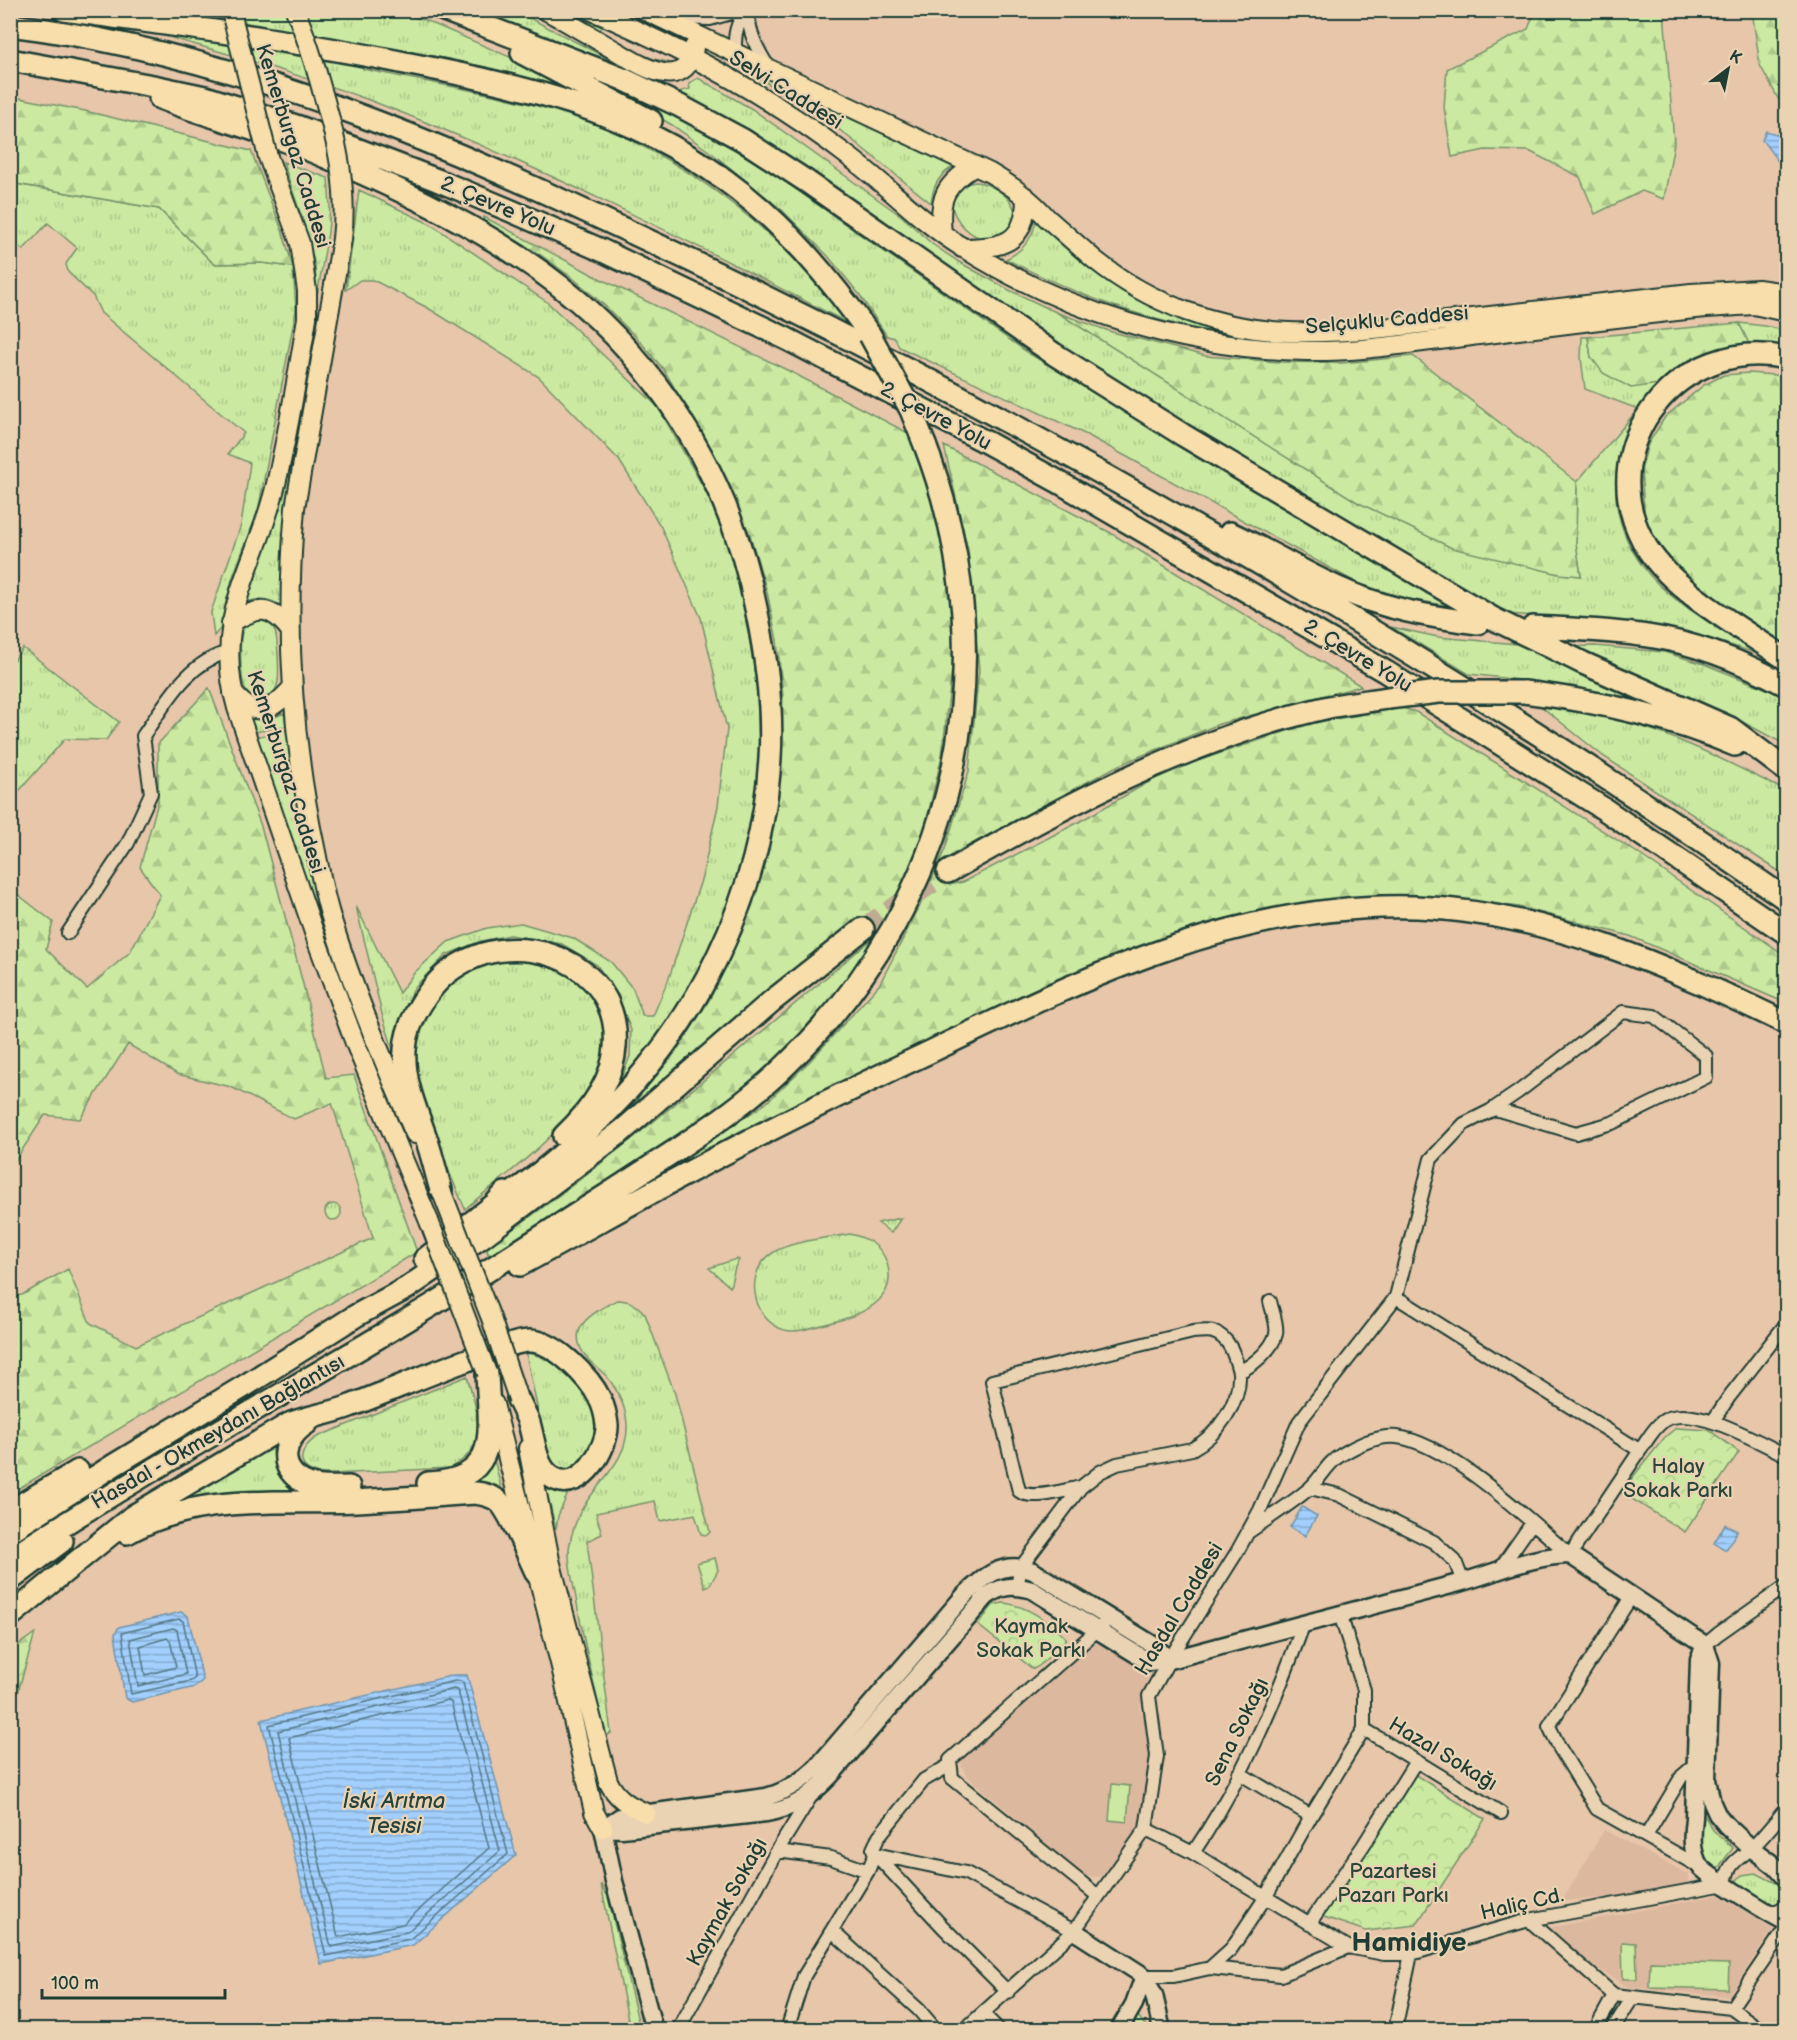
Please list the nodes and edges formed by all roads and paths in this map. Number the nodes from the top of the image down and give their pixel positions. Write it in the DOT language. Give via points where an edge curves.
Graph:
graph roads {
  1 [pos="64,10"];
  2 [pos="295,10"];
  3 [pos="425,10"];
  4 [pos="444,10"];
  5 [pos="545,10"];
  6 [pos="590,10"];
  7 [pos="742,10"];
  8 [pos="748,10"];
  9 [pos="653,14"];
  10 [pos="231,15"];
  11 [pos="10,25"];
  12 [pos="689,31"];
  13 [pos="736,54"];
  14 [pos="692,58"];
  15 [pos="10,60"];
  16 [pos="771,71"];
  17 [pos="106,78"];
  18 [pos="771,104"];
  19 [pos="975,166"];
  20 [pos="747,197"];
  21 [pos="1026,197"];
  22 [pos="942,233"];
  23 [pos="962,248"];
  24 [pos="1786,293"];
  25 [pos="1786,312"];
  26 [pos="1786,358"];
  27 [pos="1177,517"];
  28 [pos="1478,622"];
  29 [pos="231,623"];
  30 [pos="1533,627"];
  31 [pos="290,630"];
  32 [pos="229,652"];
  33 [pos="1786,659"];
  34 [pos="1786,685"];
  35 [pos="292,688"];
  36 [pos="233,693"];
  37 [pos="1786,770"];
  38 [pos="948,872"];
  39 [pos="1786,899"];
  40 [pos="863,929"];
  41 [pos="68,933"];
  42 [pos="1786,933"];
  43 [pos="1786,1023"];
  44 [pos="1490,1111"];
  45 [pos="441,1190"];
  46 [pos="495,1204"];
  47 [pos="1396,1298"];
  48 [pos="381,1300"];
  49 [pos="1270,1301"];
  50 [pos="428,1308"];
  51 [pos="1786,1324"];
  52 [pos="1239,1371"];
  53 [pos="487,1374"];
  54 [pos="243,1388"];
  55 [pos="518,1399"];
  56 [pos="315,1418"];
  57 [pos="1713,1421"];
  58 [pos="217,1432"];
  59 [pos="1639,1450"];
  60 [pos="1786,1455"];
  61 [pos="1082,1487"];
  62 [pos="1310,1488"];
  63 [pos="10,1511"];
  64 [pos="1532,1523"];
  65 [pos="10,1531"];
  66 [pos="1247,1533"];
  67 [pos="1570,1555"];
  68 [pos="10,1559"];
  69 [pos="1022,1567"];
  70 [pos="1499,1570"];
  71 [pos="66,1572"];
  72 [pos="537,1574"];
  73 [pos="10,1580"];
  74 [pos="1463,1582"];
  75 [pos="1786,1586"];
  76 [pos="1017,1587"];
  77 [pos="1631,1598"];
  78 [pos="1340,1614"];
  79 [pos="10,1616"];
  80 [pos="1304,1623"];
  81 [pos="1104,1624"];
  82 [pos="1705,1646"];
  83 [pos="1169,1660"];
  84 [pos="1364,1729"];
  85 [pos="597,1747"];
  86 [pos="1416,1761"];
  87 [pos="1696,1764"];
  88 [pos="950,1765"];
  89 [pos="1239,1773"];
  90 [pos="812,1794"];
  91 [pos="1786,1809"];
  92 [pos="646,1813"];
  93 [pos="1501,1813"];
  94 [pos="1311,1816"];
  95 [pos="603,1828"];
  96 [pos="1146,1829"];
  97 [pos="1646,1836"];
  98 [pos="1751,1848"];
  99 [pos="777,1851"];
  100 [pos="1193,1853"];
  101 [pos="875,1854"];
  102 [pos="1700,1867"];
  103 [pos="868,1871"];
  104 [pos="1785,1875"];
  105 [pos="1725,1884"];
  106 [pos="1098,1896"];
  107 [pos="1265,1898"];
  108 [pos="1786,1906"];
  109 [pos="1766,1911"];
  110 [pos="1529,1920"];
  111 [pos="1786,1922"];
  112 [pos="1309,1924"];
  113 [pos="1786,1927"];
  114 [pos="832,1931"];
  115 [pos="1074,1931"];
  116 [pos="1348,1947"];
  117 [pos="1411,1954"];
  118 [pos="1210,1968"];
  119 [pos="1144,1976"];
  120 [pos="1008,1992"];
  121 [pos="1614,1995"];
  122 [pos="1633,1998"];
  123 [pos="1731,2008"];
  124 [pos="983,2014"];
  125 [pos="787,2029"];
  126 [pos="654,2030"];
  127 [pos="678,2030"];
  128 [pos="936,2030"];
  129 [pos="964,2030"];
  130 [pos="999,2030"];
  131 [pos="1119,2030"];
  132 [pos="1162,2030"];
  133 [pos="1395,2030"];
  134 [pos="1595,2030"];
  135 [pos="1612,2030"];
  136 [pos="1761,2030"];
  1 -- 20 [label="highway" via="294,42 544,93 645,132 700,163"];
  2 -- 31 [label="main road, Kemerburgaz Caddesi, bridge" via="333,128 344,196 342,239 295,508"];
  3 -- 20 [label="highway" via="504,44 642,115 712,162"];
  4 -- 37 [label="highway" via="623,79 736,135 1054,354 1184,435 1485,613 1583,663 1730,728"];
  5 -- 14 [label="main road" via="651,70 678,73"];
  6 -- 14 [label="main road, Selvi Caddesi"];
  7 -- 9 [label="street" via="710,19"];
  8 -- 13 [label="street" via="736,28"];
  8 -- 16 [label="street" via="754,41"];
  9 -- 12 [label="main road, Selvi Caddesi"];
  10 -- 29 [label="main road, Kemerburgaz Caddesi, bridge" via="268,157 300,243 308,291 307,318 277,482"];
  11 -- 27 [label="highway, 2. Çevre Yolu" via="86,38 231,72 348,110 461,156 833,331 1011,423"];
  12 -- 13 [label="main road, Selvi Caddesi"];
  12 -- 14 [label="main road"];
  13 -- 16 [label="main road, Selvi Caddesi"];
  13 -- 18 [label="main road" via="753,87"];
  14 -- 18 [label="main road, Selvi Caddesi"];
  15 -- 17 [label="highway, 2. Çevre Yolu"];
  16 -- 19 [label="main road, Selvi Caddesi"];
  17 -- 42 [label="highway, 2. Çevre Yolu" via="239,108 427,176 601,250 807,349 1057,481 1386,672 1604,809"];
  17 -- 46 [label="highway" via="321,154 456,218 544,274 601,322 652,378 695,442 741,546 764,651 770,760 754,856 734,922 694,1001 637,1081 562,1154"];
  18 -- 22 [label="main road, Selvi Caddesi" via="847,155"];
  19 -- 21 [label="main road, Selçuklu Caddesi"];
  19 -- 22 [label="main road" via="952,182 944,193"];
  20 -- 50 [label="highway, bridge" via="813,261 870,335 911,410 925,445 946,510 963,613 964,688 950,786 926,859 899,920 836,1011 786,1066 716,1123"];
  21 -- 23 [label="main road" via="1025,218 1013,238 998,245"];
  21 -- 24 [label="main road, Selçuklu Caddesi" via="1097,262 1142,290 1188,312 1269,330 1384,328 1732,289"];
  22 -- 23 [label="main road, Selçuklu Caddesi"];
  23 -- 25 [label="main road, Selçuklu Caddesi" via="1032,286 1112,318 1207,342 1284,350 1363,349 1722,306 1754,305"];
  26 -- 33 [label="highway" via="1757,354 1724,358 1687,375 1664,393 1650,412 1630,457 1628,479 1630,504 1642,540 1666,572"];
  27 -- 28 [label="highway" via="1228,532 1370,600 1412,613"];
  27 -- 39 [label="highway, 2. Çevre Yolu" via="1498,707"];
  29 -- 31 [label="main road" via="263,610"];
  29 -- 32 [label="main road, Kemerburgaz Caddesi"];
  30 -- 34 [label="highway" via="1614,632 1686,644 1753,668"];
  31 -- 35 [label="main road, Kemerburgaz Caddesi"];
  32 -- 36 [label="main road, Kemerburgaz Caddesi"];
  32 -- 41 [label="street" via="215,656 184,678 143,736 151,793 128,843"];
  35 -- 36 [label="main road" via="275,706 259,710 250,709"];
  35 -- 45 [label="main road, Kemerburgaz Caddesi" via="302,783 329,912 352,983"];
  36 -- 53 [label="main road, Kemerburgaz Caddesi, bridge" via="318,944"];
  37 -- 38 [label="highway, bridge" via="1686,725 1609,705 1524,692 1439,692 1388,698 1312,712 1215,742 1095,793"];
  40 -- 48 [label="highway" via="771,1001 571,1170 434,1270"];
  43 -- 50 [label="highway" via="1631,954 1506,918 1415,907 1315,911 1276,917 1142,957 998,1020 702,1165 446,1306"];
  44 -- 44 [label="street" via="1495,1109 1576,1133 1612,1123 1706,1077 1706,1056 1654,1017 1623,1012"];
  44 -- 47 [label="street" via="1464,1124 1431,1159"];
  45 -- 46 [label="highway" via="406,1078 405,1050 419,1006 444,974 477,956 498,950 555,955 585,974 606,1000 612,1015 612,1062 601,1090 583,1115"];
  45 -- 55 [label="main road, Kemerburgaz Caddesi, bridge"];
  46 -- 48 [label="highway" via="404,1276"];
  47 -- 59 [label="street"];
  47 -- 66 [label="street, Hasdal Caddesi" via="1299,1422"];
  48 -- 54 [label="highway, Hasdal - Okmeydanı Bağlantısı"];
  49 -- 52 [label="street" via="1276,1336 1250,1367"];
  50 -- 58 [label="highway, Hasdal - Okmeydanı Bağlantısı"];
  51 -- 57 [label="street"];
  52 -- 61 [label="street" via="1237,1395 1203,1444 1172,1455 1117,1464"];
  52 -- 61 [label="street" via="1233,1351 1223,1338 1212,1332 1193,1332 992,1381 1019,1491 1034,1496"];
  53 -- 56 [label="highway" via="489,1446 471,1472 452,1481 336,1487 306,1483 293,1474 286,1461 286,1447 291,1436"];
  53 -- 72 [label="main road, Kemerburgaz Caddesi"];
  54 -- 63 [label="highway" via="200,1400"];
  54 -- 65 [label="highway, Hasdal - Okmeydanı Bağlantısı"];
  55 -- 56 [label="highway" via="546,1474 559,1481 579,1478 601,1448 607,1428 606,1414 587,1379 561,1354 539,1342 521,1342 456,1363"];
  55 -- 85 [label="main road, Kemerburgaz Caddesi" via="550,1560"];
  56 -- 71 [label="highway" via="289,1424 148,1507"];
  57 -- 59 [label="street" via="1670,1418 1658,1425"];
  57 -- 60 [label="street"];
  58 -- 68 [label="highway, Hasdal - Okmeydanı Bağlantısı"];
  58 -- 73 [label="highway" via="173,1470 78,1530"];
  59 -- 67 [label="street"];
  61 -- 69 [label="street"];
  62 -- 64 [label="street" via="1338,1456 1379,1438 1397,1437 1441,1453"];
  62 -- 66 [label="street"];
  62 -- 74 [label="street" via="1338,1495 1434,1542 1455,1561"];
  64 -- 67 [label="street"];
  64 -- 70 [label="street"];
  66 -- 83 [label="street, Hasdal Caddesi"];
  67 -- 70 [label="street"];
  67 -- 77 [label="street"];
  69 -- 76 [label="street"];
  69 -- 81 [label="street"];
  69 -- 92 [label="street" via="1000,1570 978,1582 817,1767 798,1783 766,1797"];
  70 -- 74 [label="street"];
  71 -- 72 [label="highway" via="138,1527 196,1508 248,1502 355,1501 475,1493 500,1501"];
  71 -- 79 [label="highway"];
  72 -- 95 [label="main road, Kemerburgaz Caddesi" via="594,1812"];
  74 -- 78 [label="street"];
  75 -- 82 [label="street"];
  76 -- 81 [label="street" via="1032,1590"];
  76 -- 90 [label="street" via="1002,1587 986,1597"];
  77 -- 82 [label="street"];
  77 -- 97 [label="street" via="1549,1726 1597,1809"];
  78 -- 80 [label="street"];
  78 -- 84 [label="street" via="1364,1690"];
  80 -- 83 [label="street"];
  80 -- 89 [label="street, Sena Sokağı" via="1283,1681"];
  81 -- 83 [label="street" via="1155,1646"];
  81 -- 88 [label="street" via="950,1760"];
  82 -- 87 [label="street" via="1699,1659"];
  82 -- 98 [label="street" via="1711,1663 1707,1780 1712,1803 1726,1825"];
  83 -- 96 [label="street, Hasdal Caddesi" via="1149,1696 1158,1756"];
  84 -- 86 [label="street, Hazal Sokağı"];
  84 -- 94 [label="street"];
  85 -- 92 [label="main road" via="612,1790 630,1806"];
  85 -- 95 [label="main road" via="606,1809"];
  86 -- 93 [label="street, Hazal Sokağı"];
  86 -- 112 [label="street"];
  87 -- 97 [label="street" via="1683,1776"];
  87 -- 102 [label="street" via="1693,1845"];
  88 -- 101 [label="street" via="924,1780 904,1802 879,1836 873,1849"];
  88 -- 106 [label="street" via="952,1778"];
  89 -- 94 [label="street"];
  89 -- 100 [label="street, Sena Sokağı" via="1218,1816"];
  90 -- 95 [label="street" via="782,1811 766,1814"];
  90 -- 99 [label="street, Kaymak Sokağı"];
  91 -- 98 [label="street"];
  92 -- 95 [label="street" via="620,1816"];
  94 -- 107 [label="street"];
  95 -- 126 [label="street"];
  96 -- 100 [label="street, Haliç Cd."];
  96 -- 106 [label="street, Hasdal Caddesi"];
  97 -- 102 [label="street"];
  98 -- 104 [label="street"];
  98 -- 105 [label="street" via="1732,1863"];
  99 -- 103 [label="street" via="831,1858"];
  99 -- 127 [label="street, Kaymak Sokağı"];
  100 -- 107 [label="street, Haliç Cd."];
  101 -- 103 [label="street"];
  101 -- 115 [label="street" via="966,1873"];
  101 -- 120 [label="street"];
  102 -- 105 [label="street"];
  103 -- 114 [label="street"];
  105 -- 109 [label="street"];
  105 -- 110 [label="street, Haliç Cd."];
  106 -- 115 [label="street, Hasdal Caddesi"];
  107 -- 112 [label="street, Haliç Cd."];
  107 -- 118 [label="street" via="1231,1948"];
  108 -- 109 [label="street"];
  109 -- 111 [label="street"];
  110 -- 117 [label="street, Haliç Cd."];
  110 -- 121 [label="street"];
  112 -- 116 [label="street, Haliç Cd."];
  113 -- 123 [label="street"];
  114 -- 125 [label="street" via="804,1976"];
  114 -- 128 [label="street"];
  115 -- 119 [label="street"];
  115 -- 120 [label="street, Hasdal Caddesi"];
  116 -- 117 [label="street, Haliç Cd."];
  116 -- 118 [label="street" via="1281,1975"];
  117 -- 133 [label="street"];
  118 -- 119 [label="street" via="1174,1976"];
  119 -- 131 [label="street"];
  119 -- 132 [label="street" via="1154,1995"];
  120 -- 124 [label="street, Hasdal Caddesi"];
  121 -- 122 [label="street"];
  121 -- 134 [label="street"];
  122 -- 123 [label="street"];
  122 -- 135 [label="street"];
  123 -- 136 [label="street"];
  124 -- 129 [label="street, Hasdal Caddesi"];
  124 -- 130 [label="street"];
}
